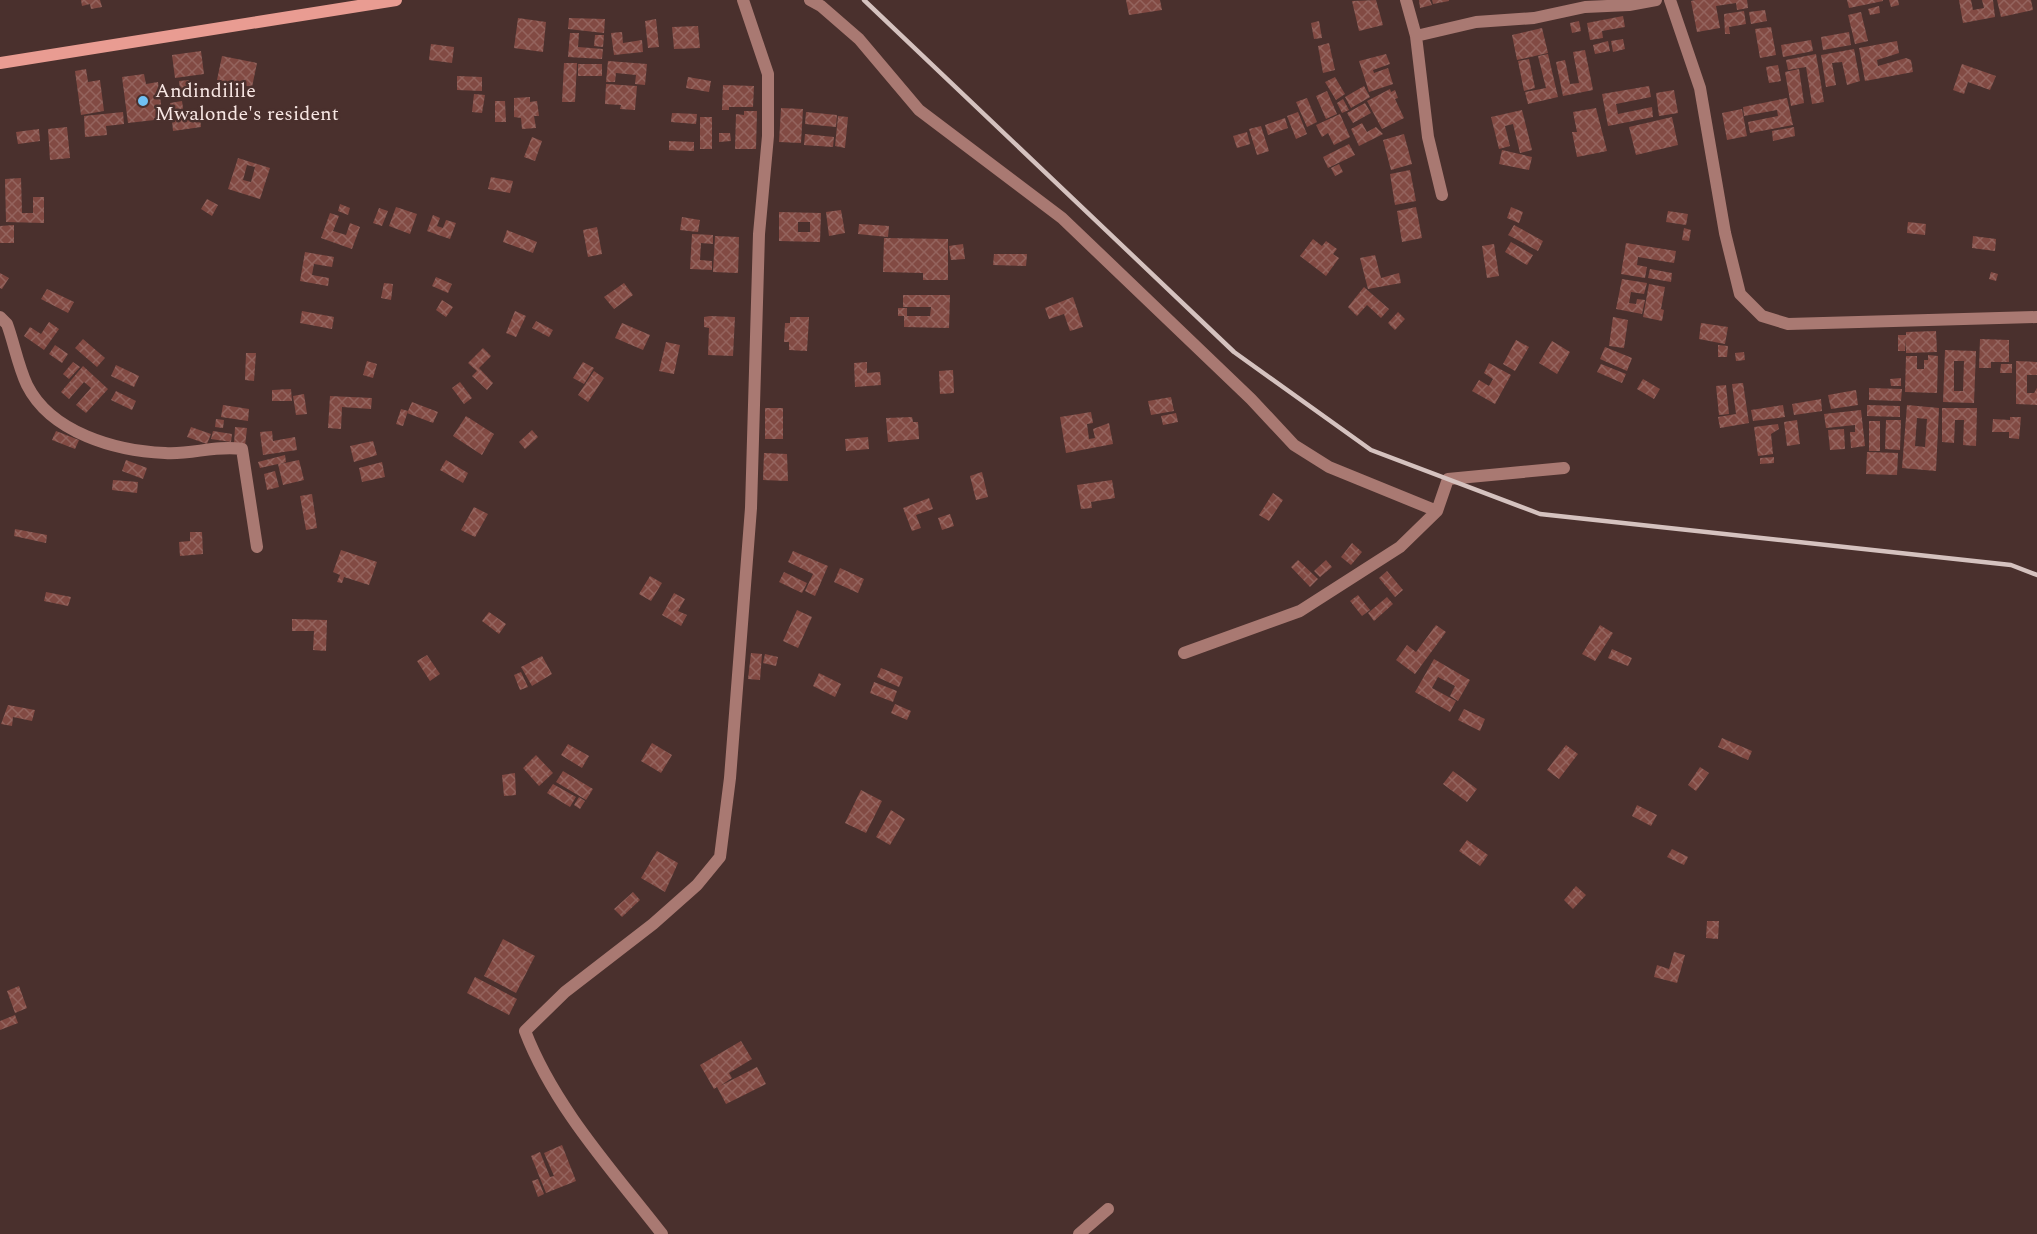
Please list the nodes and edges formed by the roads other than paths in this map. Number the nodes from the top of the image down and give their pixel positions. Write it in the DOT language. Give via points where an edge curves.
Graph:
graph roads {
  1 [pos="396,0"];
  2 [pos="743,0"];
  3 [pos="810,0"];
  4 [pos="1406,0"];
  5 [pos="1656,0"];
  6 [pos="1670,0"];
  7 [pos="1416,36"];
  8 [pos="0,63"];
  9 [pos="1442,195"];
  10 [pos="0,317"];
  11 [pos="2037,317"];
  12 [pos="1564,468"];
  13 [pos="1437,511"];
  14 [pos="257,547"];
  15 [pos="1184,653"];
  16 [pos="1108,1209"];
  17 [pos="662,1234"];
  18 [pos="1079,1234"];
  1 -- 8 [label="street"];
  2 -- 17 [label="street" via="768,74 768,136 759,234 751,508 720,857 697,885 565,992 525,1031 536,1059 563,1103"];
  3 -- 13 [label="street" via="859,39 920,110 1062,218 1294,445 1329,467"];
  4 -- 7 [label="street"];
  5 -- 7 [label="street" via="1585,7 1534,18 1476,22"];
  6 -- 11 [label="street" via="1700,88 1725,233 1740,294 1762,316 1788,324"];
  7 -- 9 [label="street" via="1428,137"];
  10 -- 14 [label="street" via="7,324 27,386 50,413 81,435 109,444 166,453 224,446 242,449"];
  12 -- 13 [label="street" via="1448,479"];
  13 -- 15 [label="street" via="1400,547 1300,611"];
  16 -- 18 [label="street"];
}
